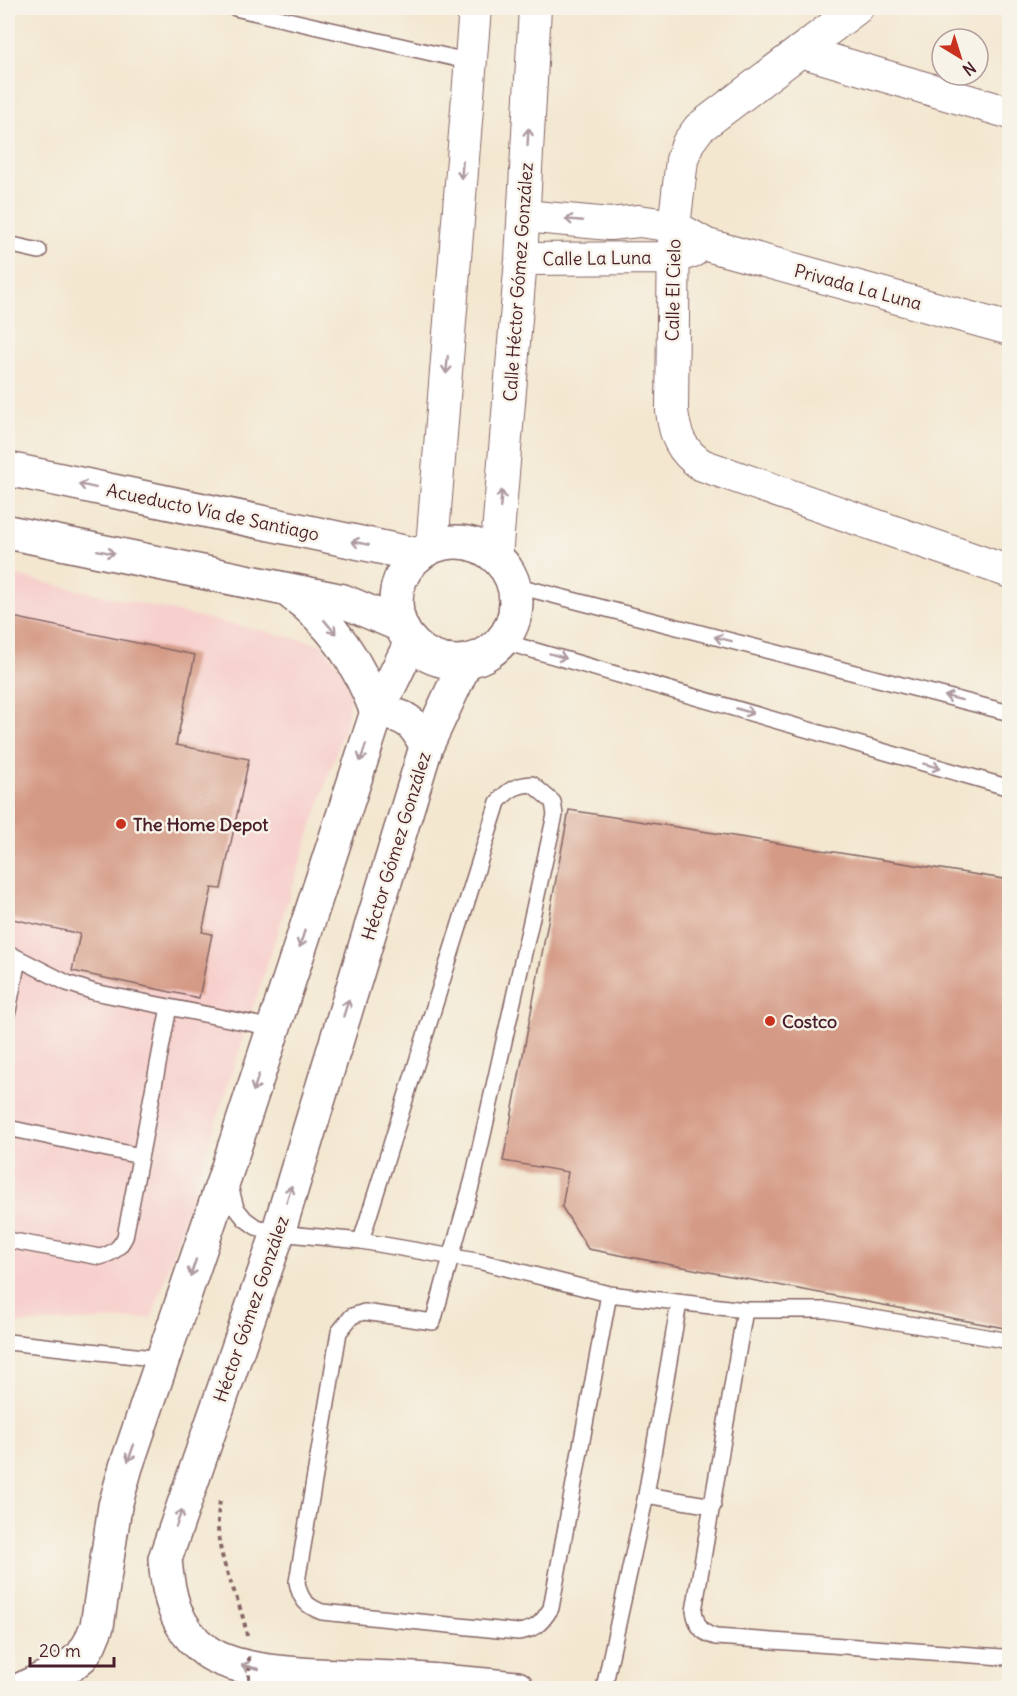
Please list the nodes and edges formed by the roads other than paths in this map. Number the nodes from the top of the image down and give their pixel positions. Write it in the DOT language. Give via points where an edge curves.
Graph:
graph roads {
  1 [pos="235,8"];
  2 [pos="475,8"];
  3 [pos="535,8"];
  4 [pos="857,8"];
  5 [pos="800,51"];
  6 [pos="471,62"];
  7 [pos="1010,113"];
  8 [pos="524,216"];
  9 [pos="610,224"];
  10 [pos="674,226"];
  11 [pos="8,244"];
  12 [pos="707,245"];
  13 [pos="39,251"];
  14 [pos="673,258"];
  15 [pos="611,259"];
  16 [pos="521,260"];
  17 [pos="1010,329"];
  18 [pos="8,469"];
  19 [pos="8,532"];
  20 [pos="425,551"];
  21 [pos="496,557"];
  22 [pos="1010,572"];
  23 [pos="514,585"];
  24 [pos="286,590"];
  25 [pos="406,633"];
  26 [pos="501,641"];
  27 [pos="466,661"];
  28 [pos="377,712"];
  29 [pos="1010,713"];
  30 [pos="426,747"];
  31 [pos="1010,788"];
  32 [pos="13,956"];
  33 [pos="169,1007"];
  34 [pos="8,1011"];
  35 [pos="274,1028"];
  36 [pos="8,1128"];
  37 [pos="140,1156"];
  38 [pos="227,1170"];
  39 [pos="278,1233"];
  40 [pos="8,1240"];
  41 [pos="361,1240"];
  42 [pos="450,1257"];
  43 [pos="609,1294"];
  44 [pos="679,1303"];
  45 [pos="745,1310"];
  46 [pos="1010,1341"];
  47 [pos="8,1342"];
  48 [pos="162,1359"];
  49 [pos="646,1495"];
  50 [pos="713,1506"];
  51 [pos="1010,1655"];
  52 [pos="438,1680"];
  53 [pos="24,1689"];
  54 [pos="363,1689"];
  55 [pos="517,1689"];
  56 [pos="604,1689"];
  1 -- 6 [label="lane"];
  2 -- 6 [label="street"];
  8 -- 3 [label="street, Calle Héctor Gómez González, one-way"];
  4 -- 5 [label="street, Calle El Cielo"];
  5 -- 7 [label="street"];
  5 -- 10 [label="street, Calle El Cielo" via="699,128 688,143 682,160"];
  6 -- 20 [label="street, one-way"];
  9 -- 8 [label="street, Calle La Luna, one-way"];
  8 -- 16 [label="street, Calle Héctor Gómez González"];
  9 -- 10 [label="street, Calle La Luna" via="639,221"];
  9 -- 15 [label="street"];
  10 -- 12 [label="street, Privada La Luna"];
  10 -- 14 [label="street, Calle El Cielo"];
  11 -- 13 [label="lane"];
  12 -- 14 [label="street"];
  12 -- 17 [label="street, Privada La Luna"];
  14 -- 15 [label="street, Calle La Luna"];
  14 -- 22 [label="street, Calle El Cielo" via="672,411 679,444 688,456 702,465"];
  15 -- 16 [label="street, Calle La Luna"];
  21 -- 16 [label="street, Calle Héctor Gómez González, one-way"];
  20 -- 18 [label="main road, Acueducto Vía de Santiago, one-way"];
  19 -- 24 [label="main road, one-way"];
  20 -- 21 [label="main road" via="454,542 477,545"];
  20 -- 25 [label="main road" via="405,570 397,587 396,606"];
  21 -- 23 [label="main road"];
  23 -- 26 [label="main road" via="512,624"];
  29 -- 23 [label="lane, one-way"];
  24 -- 25 [label="main road" via="343,601"];
  24 -- 28 [label="main road, one-way" via="314,609 333,629 362,674"];
  25 -- 27 [label="main road" via="427,655 446,661"];
  25 -- 28 [label="main road"];
  26 -- 27 [label="main road" via="486,654"];
  26 -- 31 [label="lane, one-way"];
  27 -- 30 [label="main road, Héctor Gómez González"];
  28 -- 30 [label="main road" via="395,713 410,720"];
  28 -- 35 [label="main road, one-way"];
  39 -- 30 [label="main road, Héctor Gómez González, one-way"];
  32 -- 33 [label="lane" via="67,983"];
  32 -- 34 [label="lane"];
  33 -- 35 [label="lane"];
  33 -- 37 [label="lane"];
  35 -- 38 [label="main road, one-way"];
  36 -- 37 [label="lane"];
  37 -- 40 [label="lane" via="125,1237 111,1254 100,1257"];
  38 -- 39 [label="lane" via="230,1191 240,1213 256,1227"];
  38 -- 48 [label="main road, one-way"];
  39 -- 41 [label="lane"];
  52 -- 39 [label="main road, Héctor Gómez González, one-way" via="256,1669 207,1652 174,1613 165,1559"];
  41 -- 42 [label="lane"];
  41 -- 42 [label="lane" via="498,802 507,791 532,784 553,802 555,815 473,1179"];
  42 -- 43 [label="lane"];
  42 -- 43 [label="lane" via="433,1322 364,1312 352,1316 339,1332 297,1582 300,1596 309,1608 518,1632 532,1630 543,1621 551,1608"];
  43 -- 44 [label="lane"];
  44 -- 45 [label="lane"];
  44 -- 49 [label="lane"];
  45 -- 46 [label="lane" via="826,1310"];
  45 -- 50 [label="lane"];
  47 -- 48 [label="lane"];
  48 -- 53 [label="main road, one-way" via="115,1506 93,1635 82,1656 71,1665"];
  49 -- 50 [label="lane"];
  49 -- 56 [label="lane"];
  50 -- 51 [label="lane" via="694,1611 705,1634 943,1654"];
  52 -- 54 [label="main road"];
  52 -- 55 [label="main road, Héctor Gómez González"];
}
